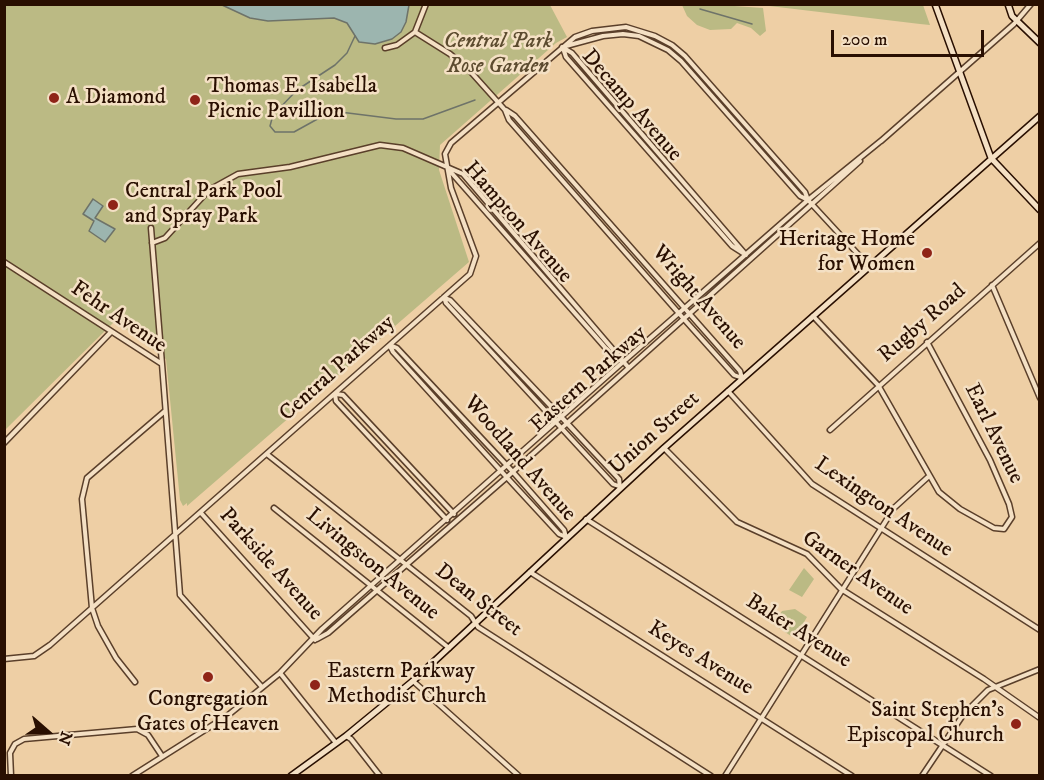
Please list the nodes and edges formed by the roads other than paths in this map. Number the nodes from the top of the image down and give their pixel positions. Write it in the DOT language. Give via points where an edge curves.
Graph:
graph roads {
  1 [pos="426,4"];
  2 [pos="934,4"];
  3 [pos="1008,4"];
  4 [pos="1031,4"];
  5 [pos="1017,21"];
  6 [pos="415,32"];
  7 [pos="1040,43"];
  8 [pos="562,47"];
  9 [pos="385,48"];
  10 [pos="958,74"];
  11 [pos="499,102"];
  12 [pos="505,110"];
  13 [pos="1040,116"];
  14 [pos="882,141"];
  15 [pos="992,158"];
  16 [pos="446,167"];
  17 [pos="808,200"];
  18 [pos="813,205"];
  19 [pos="1040,210"];
  20 [pos="151,228"];
  21 [pos="152,243"];
  22 [pos="1040,243"];
  23 [pos="746,255"];
  24 [pos="750,259"];
  25 [pos="4,262"];
  26 [pos="868,265"];
  27 [pos="992,285"];
  28 [pos="444,297"];
  29 [pos="685,308"];
  30 [pos="679,313"];
  31 [pos="689,314"];
  32 [pos="812,315"];
  33 [pos="683,318"];
  34 [pos="111,332"];
  35 [pos="927,342"];
  36 [pos="390,345"];
  37 [pos="623,362"];
  38 [pos="162,364"];
  39 [pos="628,367"];
  40 [pos="742,378"];
  41 [pos="878,385"];
  42 [pos="728,391"];
  43 [pos="335,393"];
  44 [pos="1040,398"];
  45 [pos="165,410"];
  46 [pos="561,417"];
  47 [pos="566,422"];
  48 [pos="555,423"];
  49 [pos="560,427"];
  50 [pos="830,430"];
  51 [pos="4,442"];
  52 [pos="664,448"];
  53 [pos="268,454"];
  54 [pos="594,454"];
  55 [pos="589,459"];
  56 [pos="507,466"];
  57 [pos="501,471"];
  58 [pos="513,472"];
  59 [pos="507,477"];
  60 [pos="928,477"];
  61 [pos="621,487"];
  62 [pos="274,508"];
  63 [pos="201,513"];
  64 [pos="453,513"];
  65 [pos="458,518"];
  66 [pos="447,519"];
  67 [pos="586,519"];
  68 [pos="451,524"];
  69 [pos="881,528"];
  70 [pos="176,535"];
  71 [pos="566,537"];
  72 [pos="402,562"];
  73 [pos="530,571"];
  74 [pos="371,586"];
  75 [pos="841,589"];
  76 [pos="376,590"];
  77 [pos="92,608"];
  78 [pos="475,622"];
  79 [pos="1040,630"];
  80 [pos="315,640"];
  81 [pos="449,648"];
  82 [pos="801,653"];
  83 [pos="4,658"];
  84 [pos="1040,669"];
  85 [pos="280,673"];
  86 [pos="413,681"];
  87 [pos="135,682"];
  88 [pos="262,687"];
  89 [pos="994,687"];
  90 [pos="760,717"];
  91 [pos="1040,718"];
  92 [pos="346,736"];
  93 [pos="336,743"];
  94 [pos="942,745"];
  95 [pos="162,756"];
  96 [pos="301,773"];
  97 [pos="11,776"];
  98 [pos="132,776"];
  99 [pos="291,776"];
  100 [pos="380,776"];
  101 [pos="519,776"];
  102 [pos="711,776"];
  103 [pos="725,776"];
  104 [pos="852,776"];
  105 [pos="922,776"];
  106 [pos="991,776"];
  1 -- 6 [label="street"];
  2 -- 10 [label="main road"];
  3 -- 5 [label="main road"];
  4 -- 5 [label="street, Eastern Parkway"];
  5 -- 7 [label="main road"];
  5 -- 10 [label="street, Eastern Parkway"];
  6 -- 9 [label="street"];
  6 -- 11 [label="street, Wright Avenue" via="464,64"];
  8 -- 11 [label="street"];
  8 -- 17 [label="street" via="623,34 639,36 668,50 800,196"];
  8 -- 17 [label="street" via="575,37 609,28 638,30 672,45 686,56"];
  8 -- 23 [label="street, Decamp Avenue" via="579,60"];
  10 -- 14 [label="street, Eastern Parkway"];
  10 -- 15 [label="main road"];
  11 -- 12 [label="street, Wright Avenue"];
  11 -- 16 [label="street" via="452,143 445,154"];
  12 -- 29 [label="street, Wright Avenue" via="515,116"];
  12 -- 30 [label="street, Wright Avenue" via="509,120"];
  13 -- 15 [label="main road, Union Street"];
  14 -- 17 [label="street, Eastern Parkway"];
  14 -- 18 [label="street, Eastern Parkway"];
  15 -- 19 [label="main road"];
  15 -- 26 [label="main road, Union Street"];
  16 -- 21 [label="street" via="403,148 380,145 290,167 238,174 209,190 165,238"];
  16 -- 28 [label="street, Central Parkway" via="476,256 470,274"];
  16 -- 37 [label="street, Hampton Avenue" via="602,345"];
  16 -- 37 [label="street, Hampton Avenue" via="463,174"];
  17 -- 18 [label="street"];
  17 -- 23 [label="street, Eastern Parkway"];
  18 -- 24 [label="street, Eastern Parkway"];
  18 -- 26 [label="street"];
  20 -- 21 [label="street"];
  21 -- 38 [label="street"];
  22 -- 27 [label="street, Rugby Road"];
  23 -- 24 [label="street, Decamp Avenue"];
  23 -- 29 [label="street, Eastern Parkway"];
  24 -- 31 [label="street, Eastern Parkway"];
  25 -- 34 [label="street, Fehr Avenue"];
  26 -- 32 [label="main road, Union Street"];
  27 -- 35 [label="street, Rugby Road"];
  27 -- 44 [label="street"];
  28 -- 36 [label="street, Central Parkway"];
  28 -- 46 [label="street"];
  28 -- 48 [label="street"];
  29 -- 30 [label="street, Eastern Parkway"];
  29 -- 31 [label="street, Wright Avenue"];
  30 -- 33 [label="street, Wright Avenue"];
  30 -- 37 [label="street, Eastern Parkway"];
  31 -- 33 [label="street, Eastern Parkway"];
  31 -- 40 [label="street, Wright Avenue"];
  32 -- 40 [label="main road, Union Street"];
  32 -- 41 [label="street"];
  33 -- 39 [label="street, Eastern Parkway"];
  33 -- 40 [label="street, Wright Avenue" via="734,375"];
  34 -- 38 [label="street, Fehr Avenue"];
  34 -- 51 [label="street"];
  35 -- 41 [label="street, Rugby Road"];
  35 -- 60 [label="street, Earl Avenue" via="990,460 1009,504 1012,517 1008,526 992,527 946,500"];
  36 -- 43 [label="street, Central Parkway"];
  36 -- 56 [label="street, Woodland Avenue"];
  36 -- 57 [label="street, Woodland Avenue"];
  37 -- 39 [label="street, Hampton Avenue"];
  37 -- 46 [label="street, Eastern Parkway"];
  38 -- 45 [label="street, Fehr Avenue"];
  39 -- 47 [label="street, Eastern Parkway"];
  40 -- 42 [label="main road, Union Street"];
  41 -- 50 [label="street, Rugby Road"];
  41 -- 60 [label="street"];
  42 -- 52 [label="main road, Union Street"];
  42 -- 69 [label="street, Lexington Avenue" via="812,484"];
  43 -- 53 [label="street, Central Parkway"];
  43 -- 64 [label="street" via="343,395"];
  43 -- 66 [label="street" via="336,401"];
  45 -- 70 [label="street, Fehr Avenue"];
  45 -- 77 [label="street" via="87,478 82,499"];
  46 -- 47 [label="street"];
  46 -- 48 [label="street, Eastern Parkway"];
  47 -- 49 [label="street, Eastern Parkway"];
  47 -- 54 [label="street"];
  48 -- 49 [label="street"];
  48 -- 56 [label="street, Eastern Parkway"];
  49 -- 55 [label="street"];
  49 -- 58 [label="street, Eastern Parkway"];
  52 -- 61 [label="main road, Union Street"];
  52 -- 75 [label="street, Garner Avenue" via="737,522 807,554"];
  53 -- 63 [label="street, Central Parkway"];
  53 -- 72 [label="street, Dean Street"];
  54 -- 55 [label="street"];
  54 -- 61 [label="street" via="619,479"];
  55 -- 61 [label="street" via="613,484"];
  56 -- 57 [label="street, Eastern Parkway"];
  56 -- 58 [label="street, Woodland Avenue"];
  57 -- 59 [label="street, Woodland Avenue"];
  57 -- 64 [label="street, Eastern Parkway"];
  58 -- 59 [label="street, Eastern Parkway"];
  58 -- 71 [label="street, Woodland Avenue"];
  59 -- 65 [label="street, Eastern Parkway"];
  59 -- 71 [label="street, Woodland Avenue"];
  60 -- 69 [label="street" via="894,508"];
  61 -- 67 [label="main road, Union Street"];
  62 -- 74 [label="street, Livingston Avenue"];
  63 -- 70 [label="street, Central Parkway"];
  63 -- 80 [label="street, Parkside Avenue"];
  64 -- 65 [label="street"];
  64 -- 66 [label="street, Eastern Parkway"];
  65 -- 68 [label="street, Eastern Parkway"];
  66 -- 68 [label="street"];
  66 -- 72 [label="street, Eastern Parkway"];
  67 -- 71 [label="main road, Union Street"];
  67 -- 82 [label="street, Baker Avenue"];
  68 -- 72 [label="street, Eastern Parkway"];
  69 -- 75 [label="street"];
  69 -- 79 [label="street, Lexington Avenue"];
  70 -- 77 [label="street, Central Parkway"];
  70 -- 88 [label="street, Fehr Avenue" via="180,596"];
  71 -- 73 [label="main road, Union Street"];
  72 -- 74 [label="street, Eastern Parkway"];
  72 -- 76 [label="street, Eastern Parkway"];
  72 -- 78 [label="street, Dean Street"];
  73 -- 78 [label="main road, Union Street"];
  73 -- 90 [label="street, Keyes Avenue"];
  74 -- 76 [label="street, Livingston Avenue"];
  74 -- 80 [label="street, Eastern Parkway" via="322,629"];
  75 -- 82 [label="street"];
  75 -- 89 [label="street, Garner Avenue"];
  76 -- 80 [label="street, Eastern Parkway"];
  76 -- 81 [label="street, Livingston Avenue"];
  77 -- 83 [label="street, Central Parkway" via="34,656"];
  77 -- 87 [label="street" via="116,658"];
  78 -- 81 [label="main road, Union Street"];
  78 -- 102 [label="street, Dean Street" via="477,627"];
  80 -- 85 [label="street, Eastern Parkway"];
  81 -- 86 [label="main road, Union Street"];
  82 -- 90 [label="street"];
  82 -- 94 [label="street, Baker Avenue"];
  84 -- 89 [label="street"];
  85 -- 88 [label="street, Eastern Parkway"];
  85 -- 93 [label="street"];
  86 -- 92 [label="main road, Union Street"];
  86 -- 101 [label="street"];
  88 -- 95 [label="street, Eastern Parkway" via="227,716"];
  89 -- 91 [label="street, Garner Avenue"];
  89 -- 94 [label="street" via="963,715"];
  90 -- 103 [label="street"];
  90 -- 104 [label="street, Keyes Avenue"];
  92 -- 93 [label="main road, Union Street"];
  92 -- 100 [label="street"];
  93 -- 96 [label="main road, Union Street"];
  94 -- 105 [label="street"];
  94 -- 106 [label="street, Baker Avenue"];
  95 -- 97 [label="street" via="148,735 137,729 24,739 10,753"];
  95 -- 98 [label="street, Eastern Parkway"];
  96 -- 99 [label="main road, Union Street"];
}
